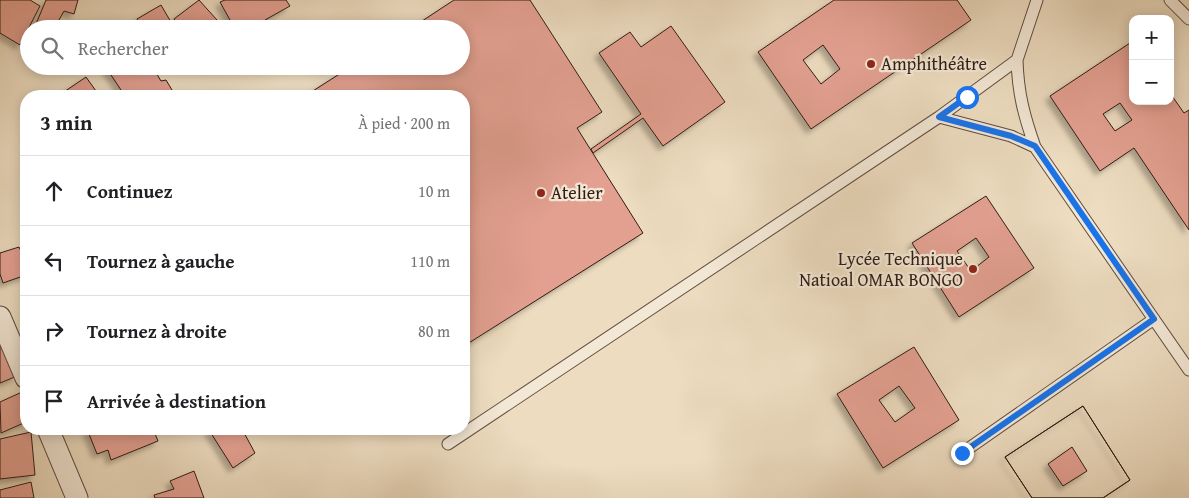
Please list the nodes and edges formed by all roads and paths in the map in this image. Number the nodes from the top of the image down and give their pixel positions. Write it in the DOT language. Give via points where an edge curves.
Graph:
graph roads {
  1 [pos="1038,0"];
  2 [pos="1170,0"];
  3 [pos="1189,20"];
  4 [pos="1017,60"];
  5 [pos="939,117"];
  6 [pos="1035,146"];
  7 [pos="0,318"];
  8 [pos="1154,319"];
  9 [pos="20,364"];
  10 [pos="1189,370"];
  11 [pos="470,429"];
  12 [pos="51,435"];
  13 [pos="462,435"];
  14 [pos="448,444"];
  15 [pos="962,453"];
  16 [pos="77,498"];
  1 -- 4 [label="lane"];
  2 -- 3 [label="lane"];
  4 -- 5 [label="lane"];
  4 -- 6 [label="lane" via="1018,90"];
  5 -- 6 [label="lane" via="1011,136"];
  5 -- 11 [label="lane"];
  6 -- 8 [label="lane"];
  7 -- 9 [label="street"];
  8 -- 10 [label="lane"];
  8 -- 15 [label="lane"];
  12 -- 16 [label="street"];
  13 -- 14 [label="lane"];
}
